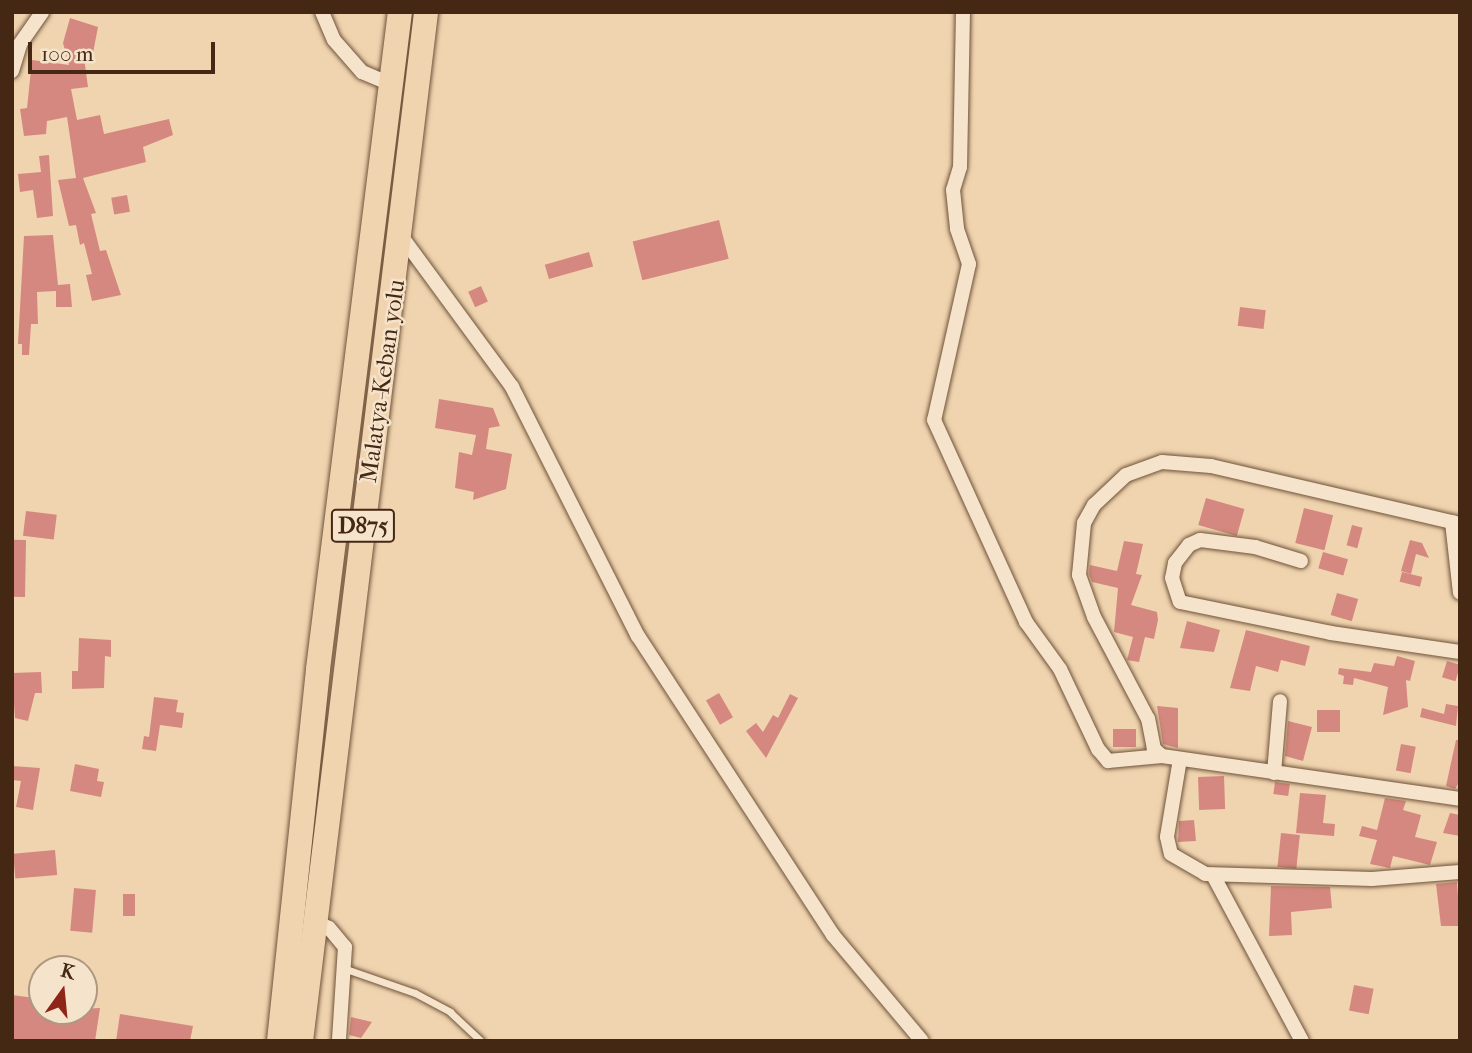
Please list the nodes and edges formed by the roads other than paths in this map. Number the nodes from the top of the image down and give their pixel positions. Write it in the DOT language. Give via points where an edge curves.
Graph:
graph roads {
  1 [pos="42,12"];
  2 [pos="322,12"];
  3 [pos="400,12"];
  4 [pos="426,12"];
  5 [pos="963,12"];
  6 [pos="12,71"];
  7 [pos="392,85"];
  8 [pos="402,237"];
  9 [pos="1456,523"];
  10 [pos="1301,561"];
  11 [pos="1460,593"];
  12 [pos="1460,652"];
  13 [pos="1280,701"];
  14 [pos="1162,756"];
  15 [pos="1180,758"];
  16 [pos="1274,773"];
  17 [pos="1460,799"];
  18 [pos="1460,872"];
  19 [pos="1213,875"];
  20 [pos="316,922"];
  21 [pos="346,969"];
  22 [pos="279,1041"];
  23 [pos="301,1041"];
  24 [pos="339,1041"];
  25 [pos="481,1041"];
  26 [pos="922,1041"];
  27 [pos="1302,1041"];
  1 -- 6 [label="street" via="20,44"];
  2 -- 7 [label="street" via="334,40 362,72"];
  3 -- 7 [label="highway, Malatya-Keban yolu / D875"];
  4 -- 8 [label="highway, Malatya-Keban yolu / D875"];
  5 -- 14 [label="street" via="960,167 953,190 957,229 969,264 934,420 1026,622 1060,669 1098,749 1108,761"];
  7 -- 22 [label="highway, Malatya-Keban yolu / D875" via="318,669"];
  8 -- 20 [label="highway, Malatya-Keban yolu / D875" via="337,726"];
  8 -- 26 [label="street" via="512,387 638,636 833,935"];
  9 -- 11 [label="street"];
  9 -- 14 [label="street" via="1184,463 1146,465 1110,488 1084,523 1079,575 1094,617 1148,719 1154,749"];
  10 -- 12 [label="street" via="1255,547 1200,540 1189,545 1175,563 1172,578 1180,603 1331,633"];
  13 -- 16 [label="street"];
  14 -- 15 [label="street"];
  15 -- 16 [label="street"];
  15 -- 19 [label="street" via="1167,837 1171,854 1184,865"];
  16 -- 17 [label="street"];
  18 -- 19 [label="street" via="1372,879 1295,873"];
  19 -- 27 [label="street"];
  20 -- 21 [label="street" via="339,937 345,947"];
  20 -- 23 [label="highway, Malatya-Keban yolu / D875"];
  21 -- 24 [label="street"];
  21 -- 25 [label="lane" via="415,993 450,1012"];
}
